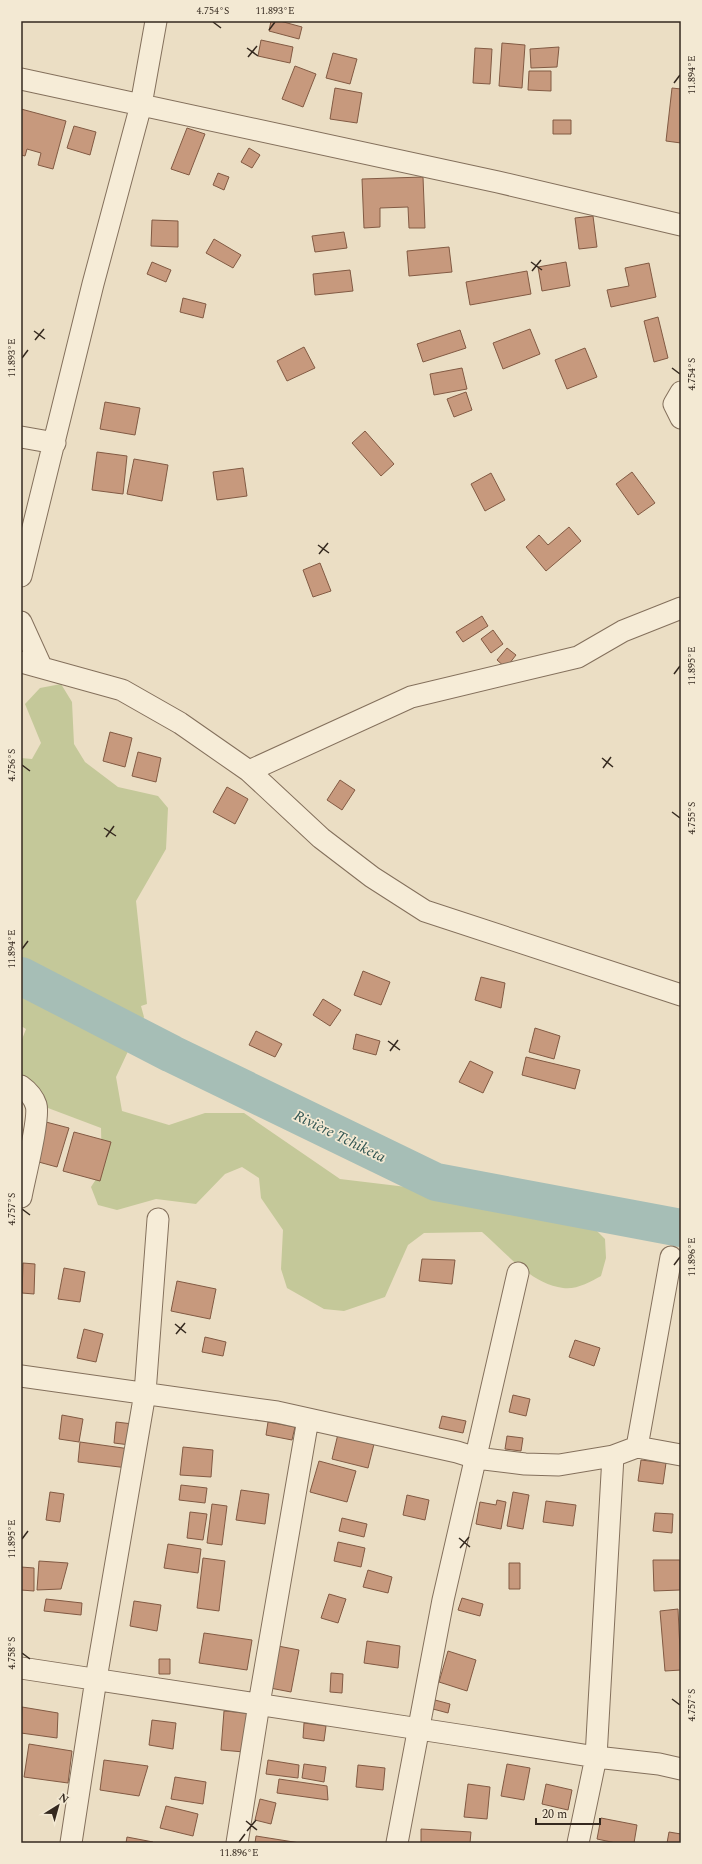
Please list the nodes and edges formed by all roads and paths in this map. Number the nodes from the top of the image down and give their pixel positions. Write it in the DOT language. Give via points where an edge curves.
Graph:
graph roads {
  1 [pos="156,21"];
  2 [pos="21,79"];
  3 [pos="140,105"];
  4 [pos="681,225"];
  5 [pos="681,392"];
  6 [pos="681,418"];
  7 [pos="21,437"];
  8 [pos="54,443"];
  9 [pos="21,576"];
  10 [pos="681,608"];
  11 [pos="21,622"];
  12 [pos="21,662"];
  13 [pos="41,666"];
  14 [pos="249,771"];
  15 [pos="681,995"];
  16 [pos="21,1086"];
  17 [pos="21,1197"];
  18 [pos="158,1219"];
  19 [pos="671,1257"];
  20 [pos="518,1273"];
  21 [pos="21,1376"];
  22 [pos="145,1394"];
  23 [pos="308,1419"];
  24 [pos="637,1447"];
  25 [pos="681,1455"];
  26 [pos="613,1456"];
  27 [pos="476,1458"];
  28 [pos="21,1668"];
  29 [pos="96,1679"];
  30 [pos="259,1704"];
  31 [pos="418,1729"];
  32 [pos="596,1757"];
  33 [pos="681,1769"];
  34 [pos="71,1843"];
  35 [pos="237,1843"];
  36 [pos="397,1843"];
  37 [pos="578,1843"];
  1 -- 3 [label="street"];
  2 -- 3 [label="street"];
  3 -- 4 [label="street" via="498,182"];
  3 -- 8 [label="street"];
  5 -- 6 [label="street" via="674,404"];
  7 -- 8 [label="street"];
  8 -- 9 [label="street"];
  10 -- 14 [label="street" via="623,631 578,658 411,697"];
  11 -- 13 [label="street"];
  12 -- 13 [label="street"];
  13 -- 14 [label="street" via="122,690 180,723"];
  14 -- 15 [label="street" via="321,838 372,877 425,911"];
  16 -- 17 [label="street" via="30,1093 36,1106 35,1127"];
  18 -- 22 [label="street"];
  19 -- 24 [label="street"];
  20 -- 27 [label="street"];
  21 -- 22 [label="street"];
  22 -- 23 [label="street" via="277,1412"];
  22 -- 29 [label="street"];
  23 -- 27 [label="street"];
  23 -- 30 [label="street"];
  24 -- 25 [label="street"];
  24 -- 26 [label="street"];
  26 -- 27 [label="street" via="559,1465"];
  26 -- 32 [label="street"];
  27 -- 31 [label="street" via="443,1600"];
  28 -- 29 [label="street"];
  29 -- 30 [label="street"];
  29 -- 34 [label="street"];
  30 -- 31 [label="street"];
  30 -- 35 [label="street"];
  31 -- 32 [label="street"];
  31 -- 36 [label="street"];
  32 -- 33 [label="street"];
  32 -- 37 [label="street"];
}
